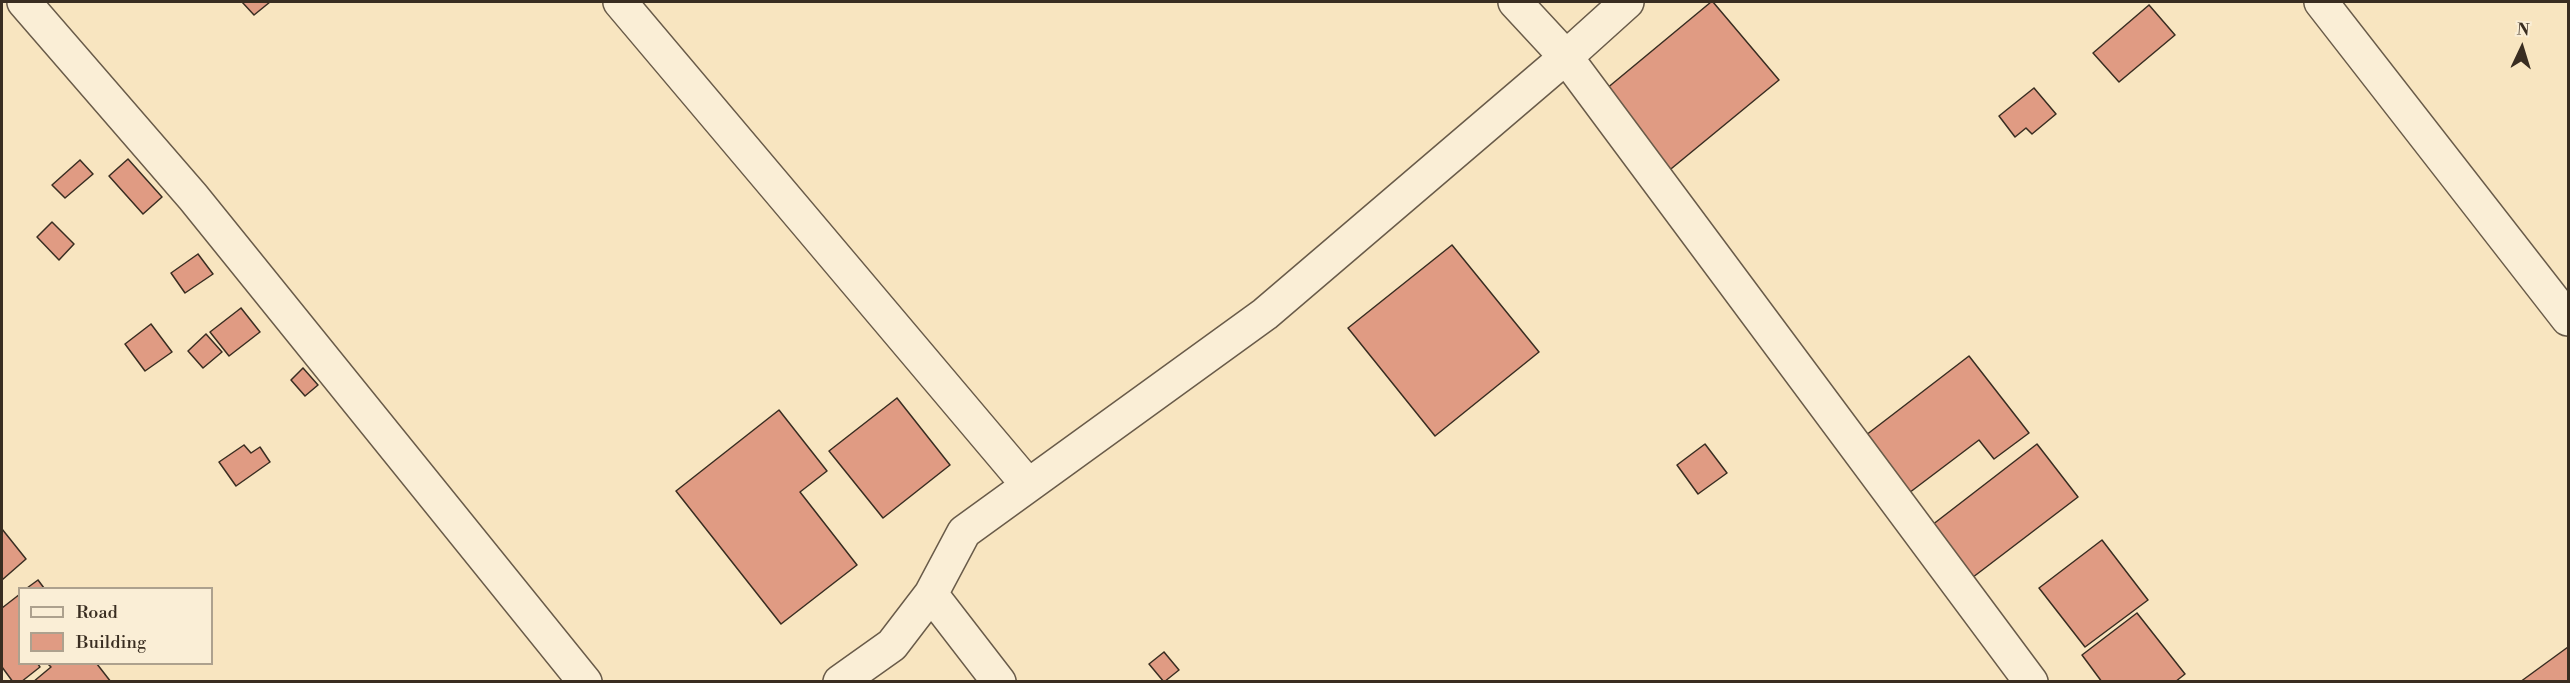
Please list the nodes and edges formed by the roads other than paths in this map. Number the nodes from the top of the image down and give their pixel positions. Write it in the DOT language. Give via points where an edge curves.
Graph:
graph roads {
  1 [pos="24,2"];
  2 [pos="620,2"];
  3 [pos="1515,2"];
  4 [pos="1627,2"];
  5 [pos="2321,2"];
  6 [pos="1566,57"];
  7 [pos="2568,319"];
  8 [pos="1028,485"];
  9 [pos="931,594"];
  10 [pos="585,681"];
  11 [pos="840,681"];
  12 [pos="999,681"];
  13 [pos="2031,681"];
  1 -- 10 [label="street" via="193,197"];
  2 -- 8 [label="street"];
  3 -- 6 [label="street"];
  4 -- 6 [label="street"];
  5 -- 7 [label="street"];
  6 -- 8 [label="street" via="1265,314"];
  6 -- 13 [label="street"];
  8 -- 9 [label="street" via="964,532"];
  9 -- 11 [label="street" via="892,645"];
  9 -- 12 [label="street"];
}
